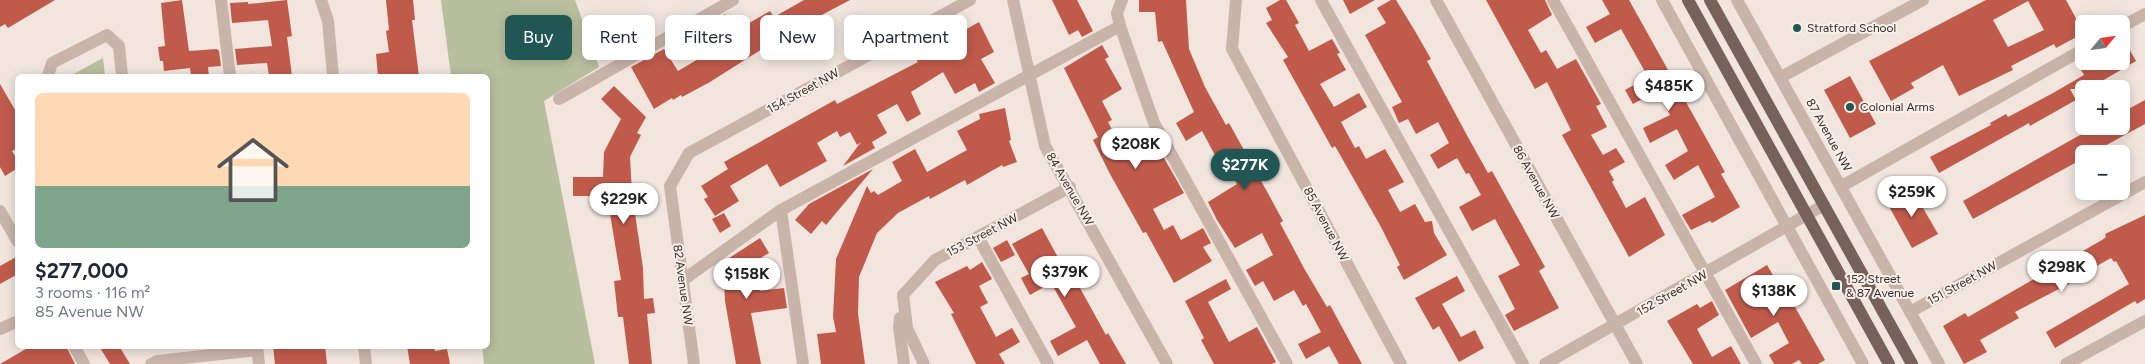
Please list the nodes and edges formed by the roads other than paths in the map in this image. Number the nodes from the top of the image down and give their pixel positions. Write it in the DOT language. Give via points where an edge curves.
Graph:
graph roads {
  1 [pos="222,0"];
  2 [pos="321,0"];
  3 [pos="733,0"];
  4 [pos="970,0"];
  5 [pos="1013,0"];
  6 [pos="1122,0"];
  7 [pos="1236,0"];
  8 [pos="1321,0"];
  9 [pos="1436,0"];
  10 [pos="1553,0"];
  11 [pos="1662,0"];
  12 [pos="1688,0"];
  13 [pos="1710,0"];
  14 [pos="1737,0"];
  15 [pos="1923,0"];
  16 [pos="2145,14"];
  17 [pos="2130,22"];
  18 [pos="1120,26"];
  19 [pos="2075,54"];
  20 [pos="49,74"];
  21 [pos="122,74"];
  22 [pos="230,74"];
  23 [pos="333,74"];
  24 [pos="1028,76"];
  25 [pos="1781,78"];
  26 [pos="559,99"];
  27 [pos="689,152"];
  28 [pos="2145,182"];
  29 [pos="1842,186"];
  30 [pos="1070,187"];
  31 [pos="1824,205"];
  32 [pos="0,210"];
  33 [pos="781,210"];
  34 [pos="1807,215"];
  35 [pos="1788,226"];
  36 [pos="15,237"];
  37 [pos="978,237"];
  38 [pos="1705,274"];
  39 [pos="683,280"];
  40 [pos="903,295"];
  41 [pos="1910,312"];
  42 [pos="2145,321"];
  43 [pos="15,322"];
  44 [pos="1615,325"];
  45 [pos="0,330"];
  46 [pos="76,349"];
  47 [pos="249,349"];
  48 [pos="257,349"];
  49 [pos="364,349"];
  50 [pos="84,364"];
  51 [pos="151,364"];
  52 [pos="259,364"];
  53 [pos="366,364"];
  54 [pos="694,364"];
  55 [pos="803,364"];
  56 [pos="904,364"];
  57 [pos="924,364"];
  58 [pos="1048,364"];
  59 [pos="1167,364"];
  60 [pos="1287,364"];
  61 [pos="1401,364"];
  62 [pos="1523,364"];
  63 [pos="1545,364"];
  64 [pos="1637,364"];
  65 [pos="1756,364"];
  66 [pos="1864,364"];
  67 [pos="1889,364"];
  68 [pos="1912,364"];
  69 [pos="1939,364"];
  70 [pos="2066,364"];
  1 -- 22 [label="street"];
  2 -- 23 [label="street" via="328,21"];
  3 -- 26 [label="street"];
  4 -- 27 [label="street, 154 Street NW"];
  5 -- 24 [label="street, 84 Avenue NW"];
  6 -- 18 [label="street" via="1117,13"];
  7 -- 61 [label="street, 85 Avenue NW" via="1232,49"];
  8 -- 62 [label="street"];
  9 -- 44 [label="street, 86 Avenue NW"];
  10 -- 38 [label="street"];
  11 -- 35 [label="street"];
  12 -- 34 [label="main road"];
  13 -- 31 [label="main road"];
  14 -- 25 [label="street, 87 Avenue NW"];
  15 -- 25 [label="street"];
  16 -- 17 [label="street"];
  18 -- 24 [label="street"];
  18 -- 60 [label="street" via="1154,123"];
  19 -- 29 [label="street"];
  20 -- 21 [label="street" via="52,63 107,35 119,46"];
  24 -- 30 [label="street, 84 Avenue NW" via="1045,146"];
  24 -- 33 [label="street"];
  25 -- 29 [label="street, 87 Avenue NW"];
  27 -- 39 [label="street, 82 Avenue NW" via="670,186"];
  28 -- 41 [label="street, 151 Street NW"];
  29 -- 41 [label="street, 87 Avenue NW"];
  30 -- 37 [label="street, 153 Street NW"];
  30 -- 59 [label="street, 84 Avenue NW"];
  31 -- 34 [label="street, 152 Street NW"];
  31 -- 68 [label="main road"];
  32 -- 36 [label="street"];
  33 -- 39 [label="street"];
  33 -- 55 [label="street"];
  34 -- 35 [label="street, 152 Street NW"];
  34 -- 67 [label="main road"];
  35 -- 38 [label="street, 152 Street NW"];
  35 -- 66 [label="street"];
  37 -- 40 [label="street, 153 Street NW" via="935,260"];
  37 -- 58 [label="street"];
  38 -- 44 [label="street, 152 Street NW"];
  38 -- 65 [label="street"];
  39 -- 54 [label="street, 82 Avenue NW"];
  40 -- 56 [label="street" via="899,327"];
  40 -- 57 [label="street" via="907,328"];
  41 -- 69 [label="street, 87 Avenue NW"];
  42 -- 70 [label="street"];
  43 -- 45 [label="street"];
  44 -- 63 [label="street, 152 Street NW"];
  44 -- 64 [label="street, 86 Avenue NW"];
  46 -- 50 [label="street"];
  47 -- 51 [label="street"];
  48 -- 52 [label="street"];
  49 -- 53 [label="street"];
}
